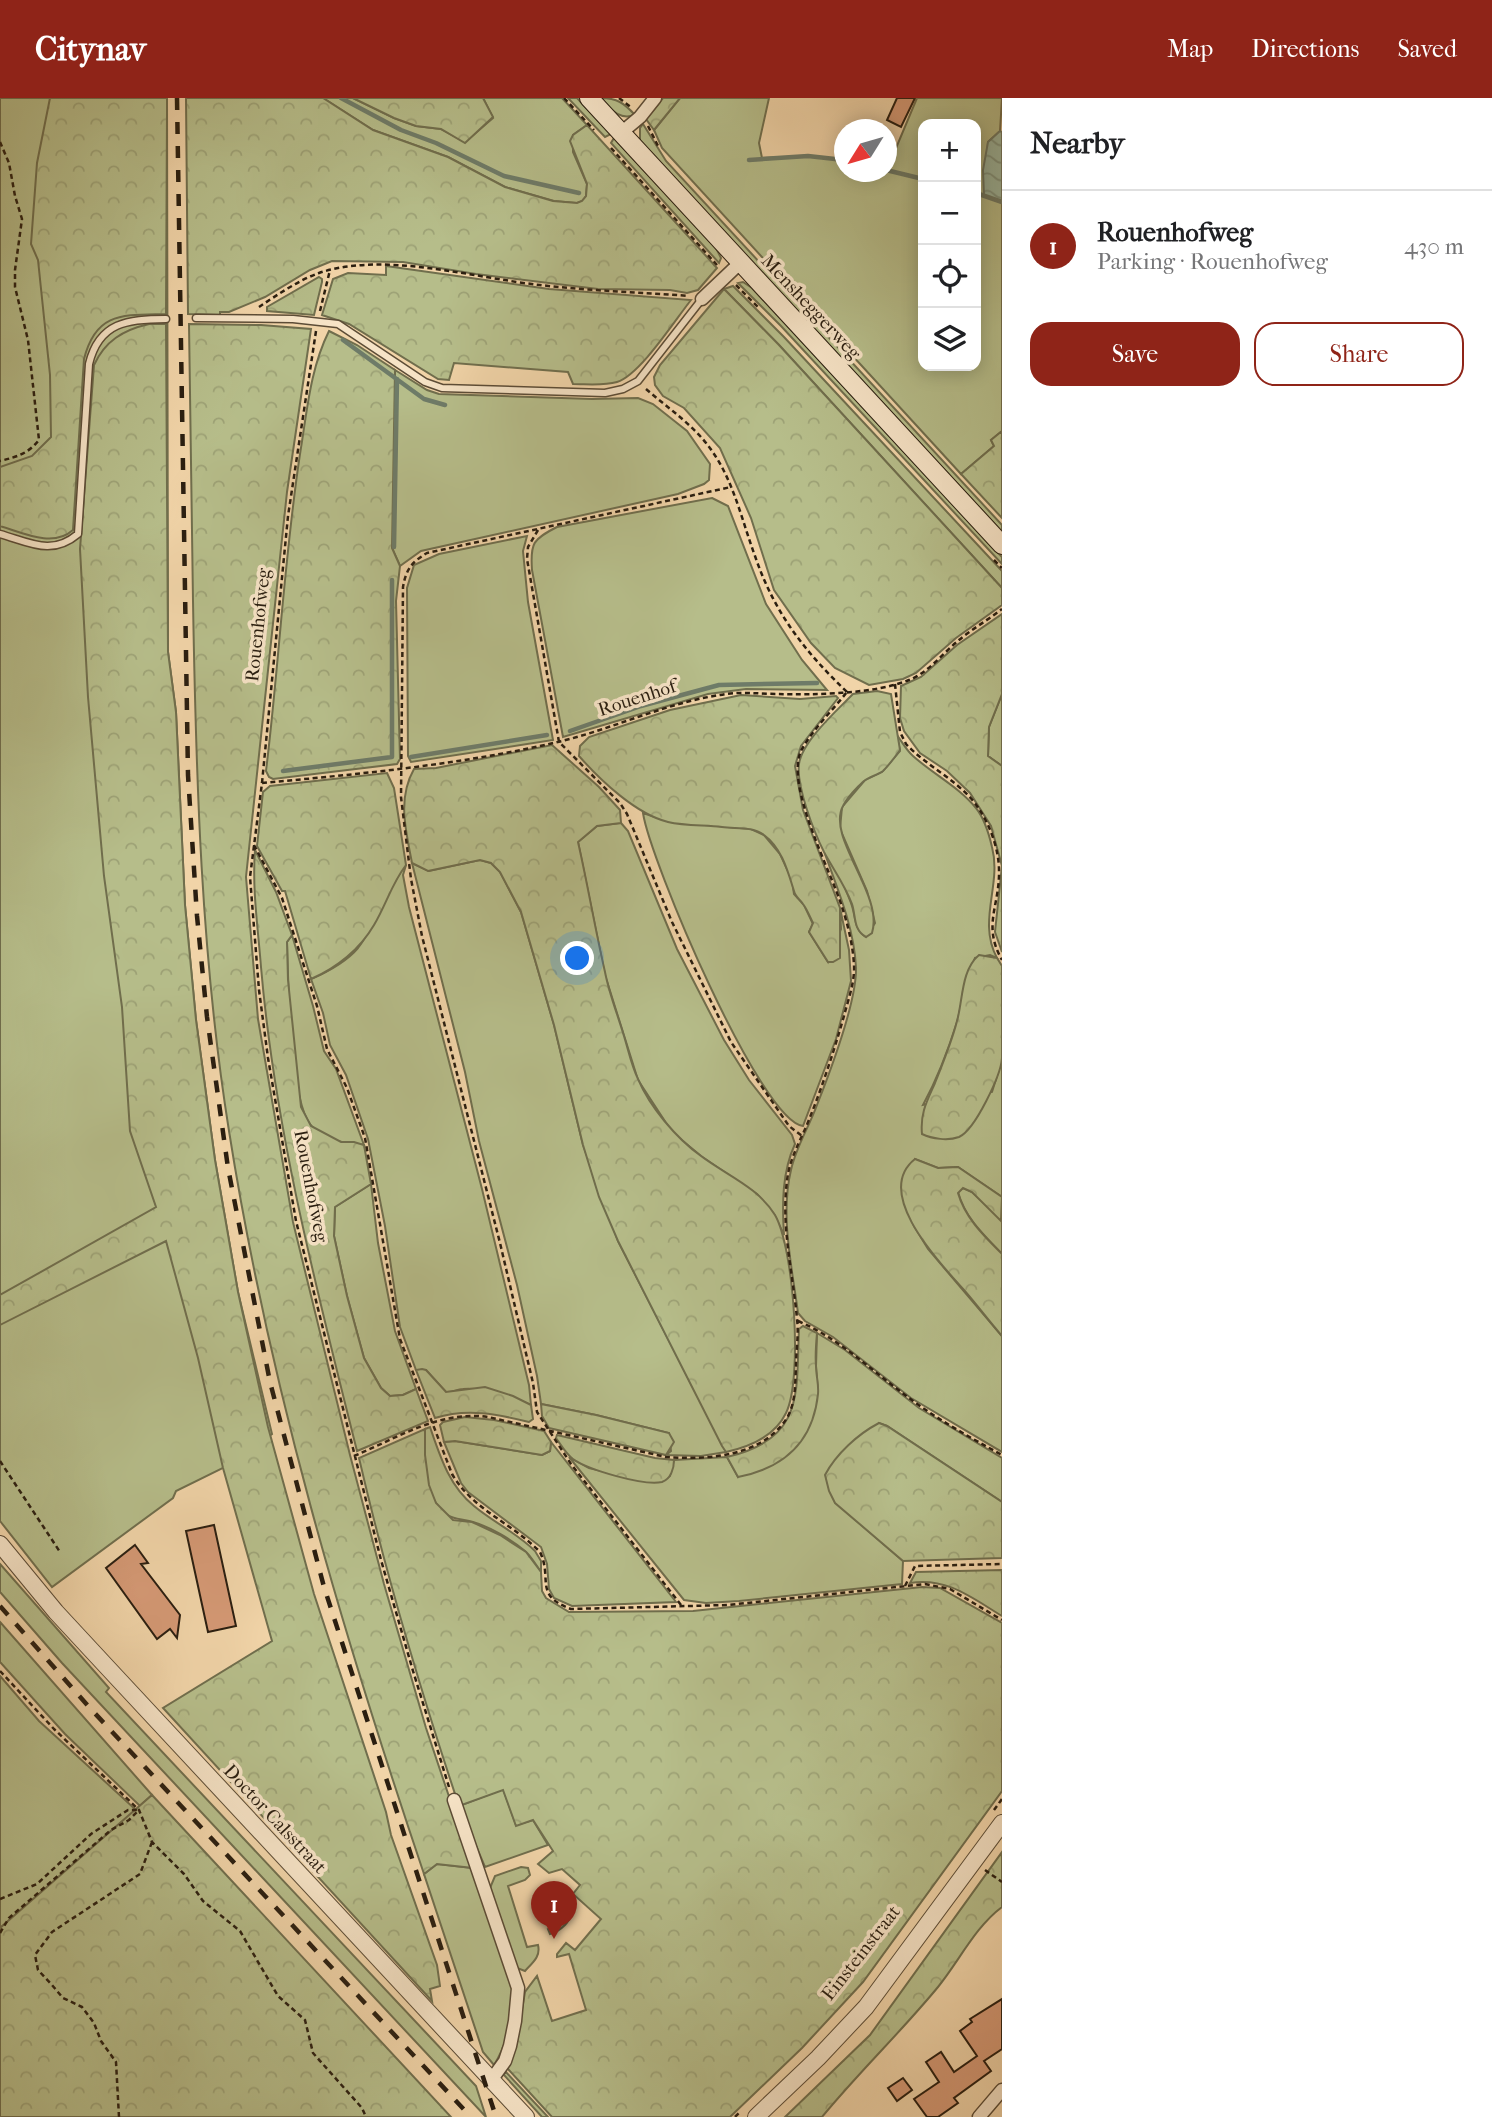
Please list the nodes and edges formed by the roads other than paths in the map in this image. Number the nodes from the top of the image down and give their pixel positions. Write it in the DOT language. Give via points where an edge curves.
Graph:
graph roads {
  1 [pos="589,98"];
  2 [pos="655,98"];
  3 [pos="613,137"];
  4 [pos="741,262"];
  5 [pos="702,299"];
  6 [pos="196,318"];
  7 [pos="166,319"];
  8 [pos="0,534"];
  9 [pos="1002,545"];
  10 [pos="0,1544"];
  11 [pos="454,1800"];
  12 [pos="998,1816"];
  13 [pos="492,2080"];
  14 [pos="1002,2090"];
  15 [pos="750,2113"];
  16 [pos="526,2117"];
  17 [pos="979,2117"];
  1 -- 3 [label="main road, Mensheggerweg"];
  2 -- 3 [label="street" via="640,117"];
  3 -- 4 [label="main road, Mensheggerweg"];
  4 -- 5 [label="street"];
  4 -- 9 [label="main road, Mensheggerweg"];
  5 -- 6 [label="lane" via="638,381 605,393 442,388 425,382 338,324"];
  7 -- 8 [label="lane" via="124,323 107,330 93,346 78,534 66,544 51,547"];
  10 -- 13 [label="street, Doctor Calsstraat" via="56,1612"];
  11 -- 13 [label="street" via="518,1988 510,2046"];
  12 -- 15 [label="street, Einsteinstraat" via="866,2007 818,2059"];
  13 -- 16 [label="street, Doctor Calsstraat"];
  14 -- 17 [label="street"];
}
